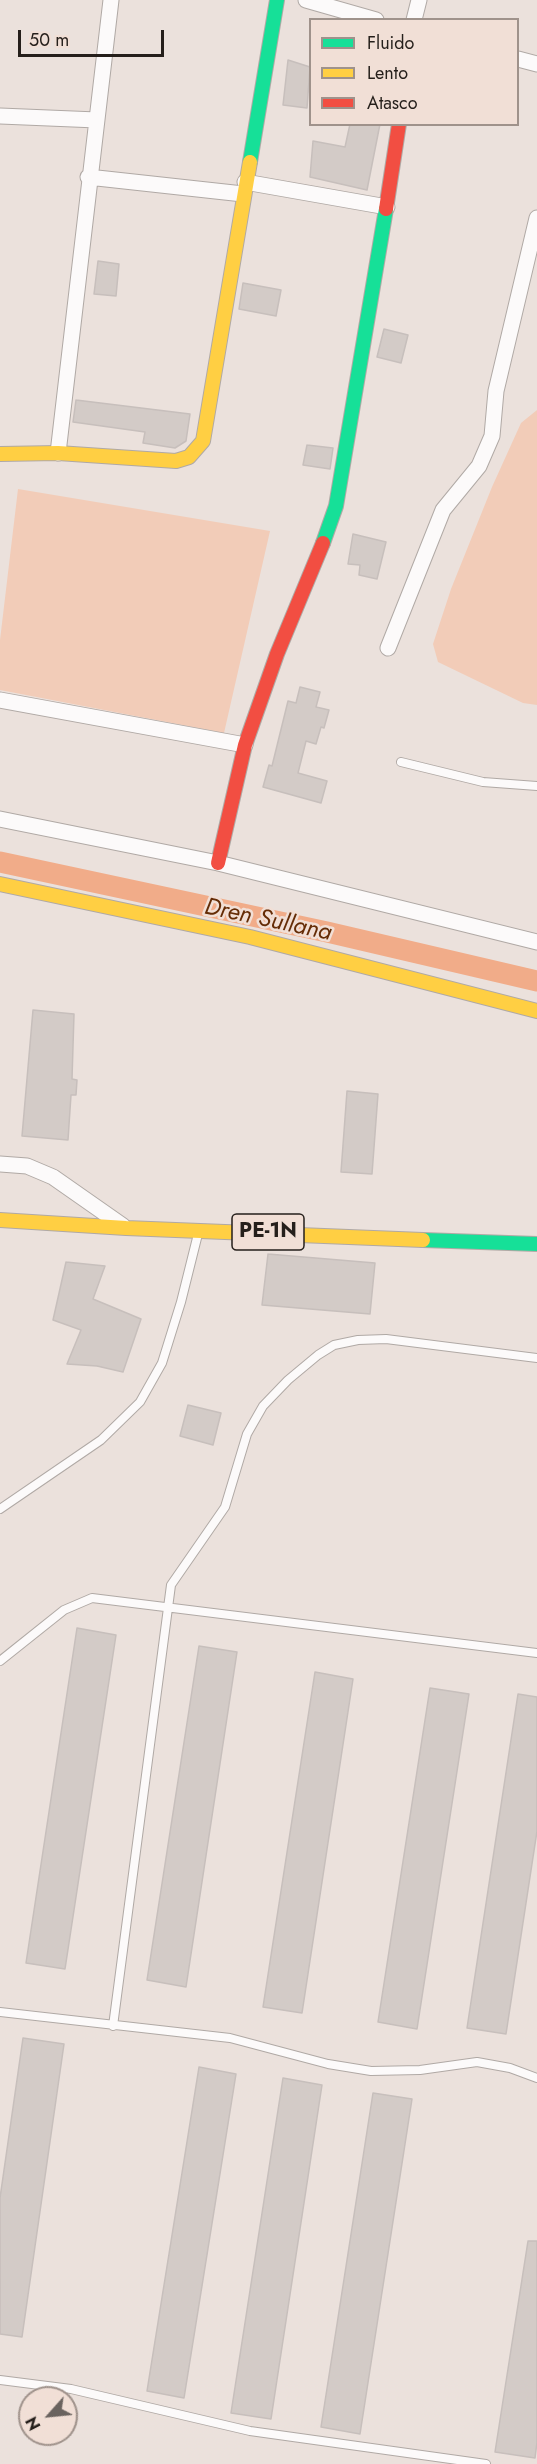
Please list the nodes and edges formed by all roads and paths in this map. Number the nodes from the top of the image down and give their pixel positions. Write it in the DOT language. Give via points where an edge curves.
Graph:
graph roads {
  1 [pos="111,0"];
  2 [pos="277,0"];
  3 [pos="306,0"];
  4 [pos="419,0"];
  5 [pos="369,18"];
  6 [pos="414,18"];
  7 [pos="519,59"];
  8 [pos="537,64"];
  9 [pos="0,116"];
  10 [pos="97,120"];
  11 [pos="399,126"];
  12 [pos="88,177"];
  13 [pos="244,188"];
  14 [pos="387,207"];
  15 [pos="537,218"];
  16 [pos="58,453"];
  17 [pos="0,454"];
  18 [pos="388,648"];
  19 [pos="0,700"];
  20 [pos="245,745"];
  21 [pos="401,762"];
  22 [pos="537,786"];
  23 [pos="0,819"];
  24 [pos="218,863"];
  25 [pos="0,884"];
  26 [pos="537,942"];
  27 [pos="537,1011"];
  28 [pos="0,1164"];
  29 [pos="0,1220"];
  30 [pos="126,1228"];
  31 [pos="198,1230"];
  32 [pos="537,1244"];
  33 [pos="537,1359"];
  34 [pos="0,1509"];
  35 [pos="168,1608"];
  36 [pos="537,1653"];
  37 [pos="0,1662"];
  38 [pos="0,2012"];
  39 [pos="113,2026"];
  40 [pos="537,2078"];
  41 [pos="0,2380"];
  42 [pos="486,2464"];
  1 -- 10 [label="street"];
  2 -- 13 [label="street"];
  3 -- 5 [label="street"];
  4 -- 6 [label="street"];
  7 -- 8 [label="street"];
  9 -- 10 [label="street"];
  10 -- 12 [label="street"];
  11 -- 14 [label="street"];
  12 -- 13 [label="street"];
  12 -- 16 [label="street"];
  13 -- 14 [label="street"];
  13 -- 16 [label="street" via="206,435 199,447 176,462"];
  14 -- 20 [label="street" via="336,506"];
  15 -- 18 [label="street" via="496,391 492,436 479,466 443,510"];
  16 -- 17 [label="street"];
  19 -- 20 [label="street"];
  20 -- 24 [label="street"];
  21 -- 22 [label="lane" via="483,782"];
  23 -- 24 [label="street"];
  24 -- 26 [label="street"];
  25 -- 27 [label="street" via="250,937"];
  28 -- 30 [label="street" via="27,1166 53,1177"];
  29 -- 30 [label="street, PE-1N"];
  30 -- 31 [label="street, PE-1N"];
  31 -- 32 [label="street, PE-1N"];
  31 -- 34 [label="lane" via="162,1364 140,1402 101,1440"];
  33 -- 35 [label="lane" via="386,1339 334,1345 318,1355 262,1406 248,1434 225,1508 171,1585"];
  35 -- 36 [label="lane"];
  35 -- 37 [label="lane" via="86,1600 64,1610"];
  35 -- 39 [label="lane"];
  38 -- 39 [label="lane"];
  39 -- 40 [label="lane" via="230,2038 371,2071 420,2070 477,2062"];
  41 -- 42 [label="lane" via="71,2389 249,2431"];
}
